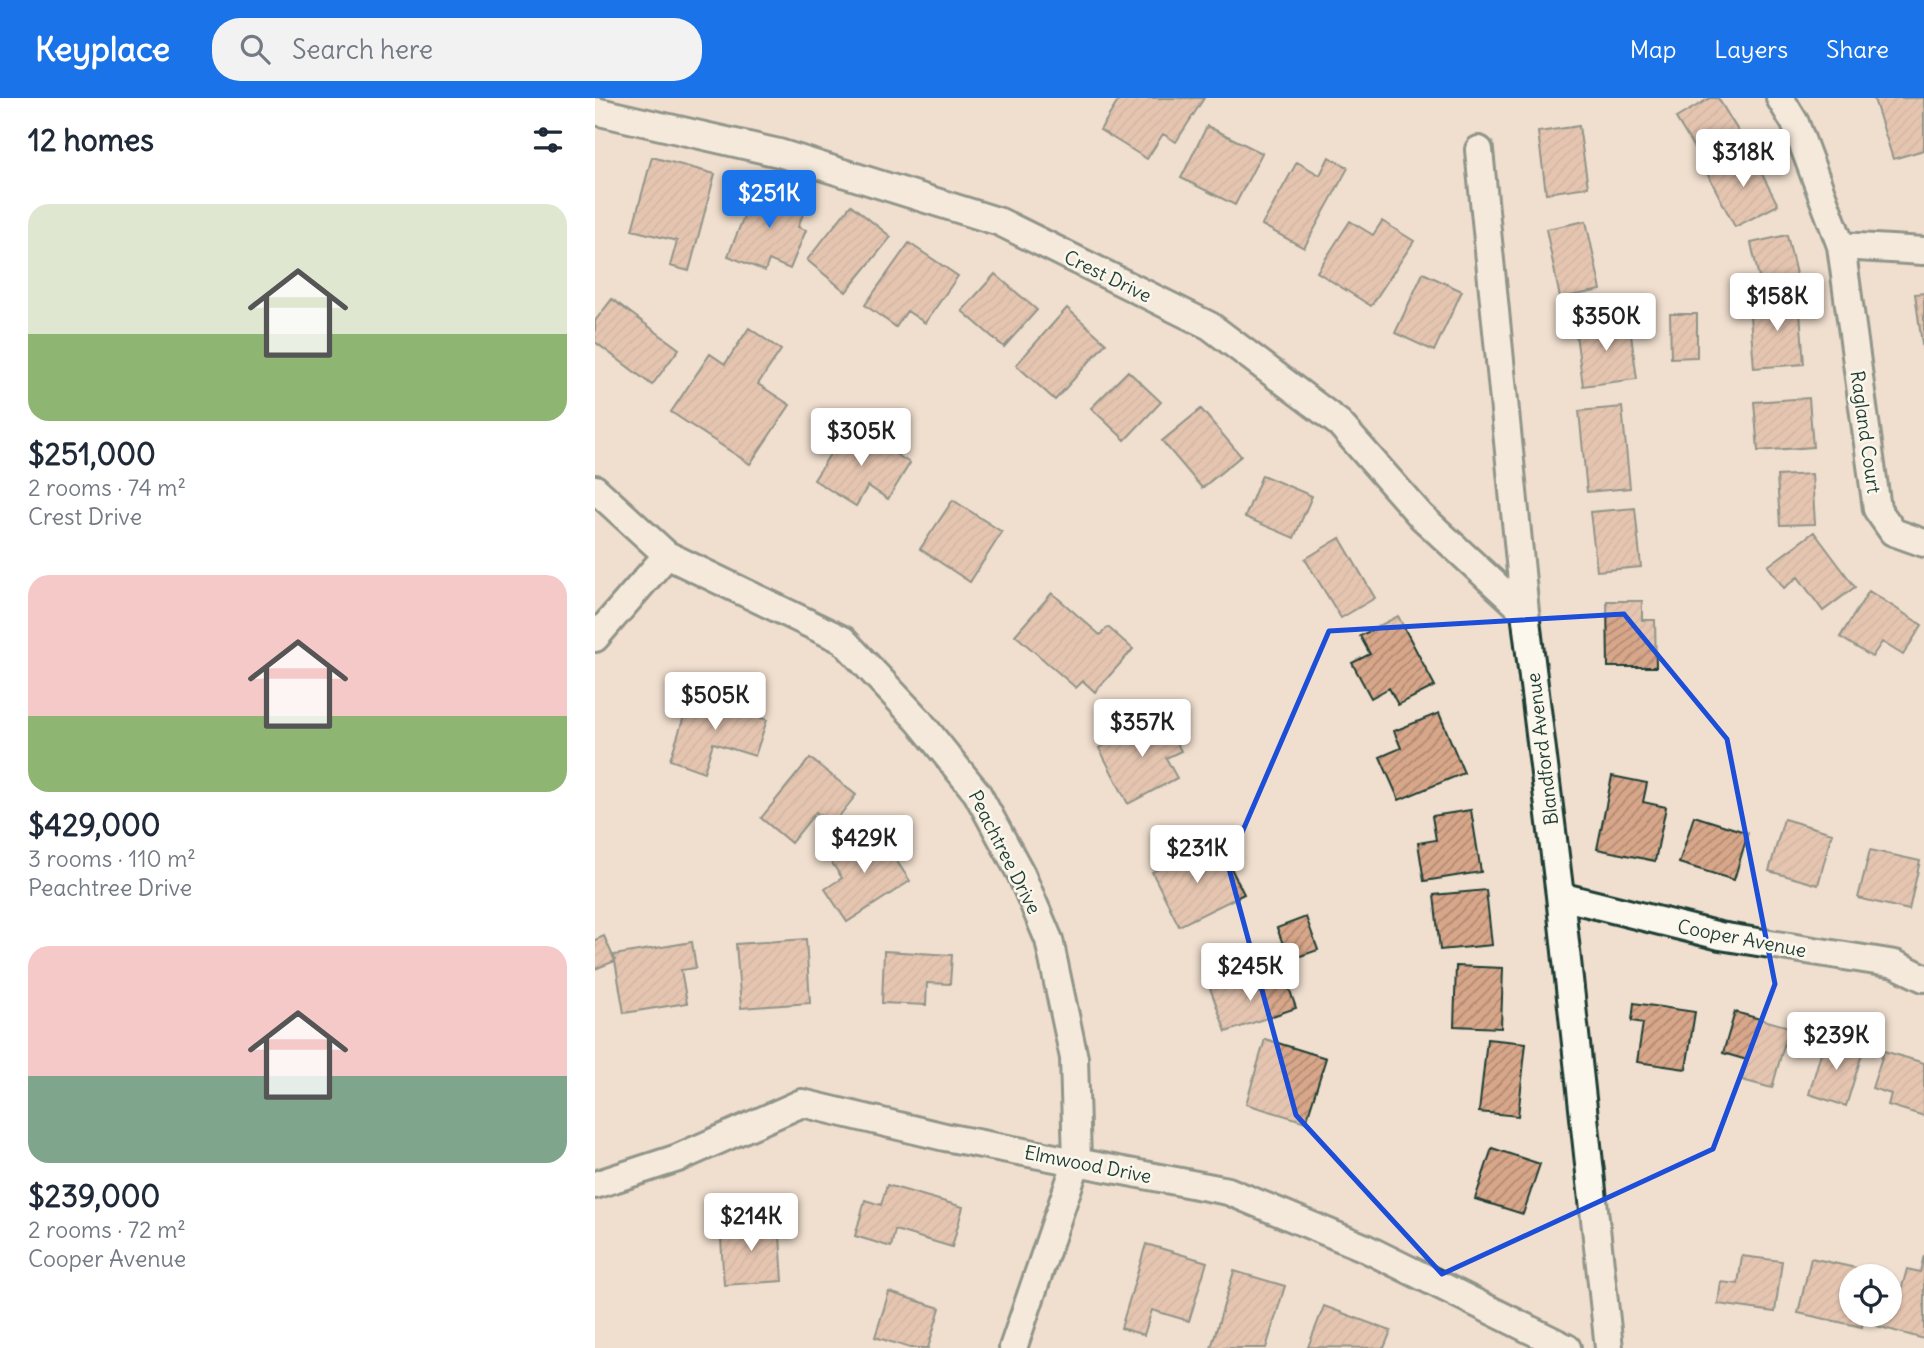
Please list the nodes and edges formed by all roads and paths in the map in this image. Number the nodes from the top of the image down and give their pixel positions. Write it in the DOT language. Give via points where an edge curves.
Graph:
graph roads {
  1 [pos="1780,98"];
  2 [pos="595,111"];
  3 [pos="1479,150"];
  4 [pos="1841,246"];
  5 [pos="1924,251"];
  6 [pos="595,489"];
  7 [pos="1924,542"];
  8 [pos="667,555"];
  9 [pos="1525,612"];
  10 [pos="595,638"];
  11 [pos="1560,896"];
  12 [pos="1924,978"];
  13 [pos="1077,1161"];
  14 [pos="595,1185"];
  15 [pos="1013,1348"];
  16 [pos="1567,1348"];
  17 [pos="1609,1348"];
  1 -- 4 [label="street, Ragland Court" via="1795,123"];
  2 -- 9 [label="street, Crest Drive" via="779,153 1000,222 1210,326 1339,422 1421,516"];
  3 -- 9 [label="street, Blandford Avenue"];
  4 -- 5 [label="street"];
  4 -- 7 [label="street, Ragland Court" via="1877,509 1893,532"];
  6 -- 8 [label="street, Peachtree Drive"];
  8 -- 10 [label="street"];
  8 -- 13 [label="street, Peachtree Drive" via="843,640 977,793 1021,874 1049,940 1074,1058"];
  9 -- 11 [label="street, Blandford Avenue"];
  11 -- 12 [label="street, Cooper Avenue" via="1720,936 1895,964"];
  11 -- 17 [label="street, Blandford Avenue"];
  13 -- 14 [label="street, Elmwood Drive" via="944,1137 802,1103 678,1158"];
  13 -- 15 [label="street, Peachtree Drive"];
  13 -- 16 [label="street, Elmwood Drive" via="1228,1191 1363,1247"];
}
